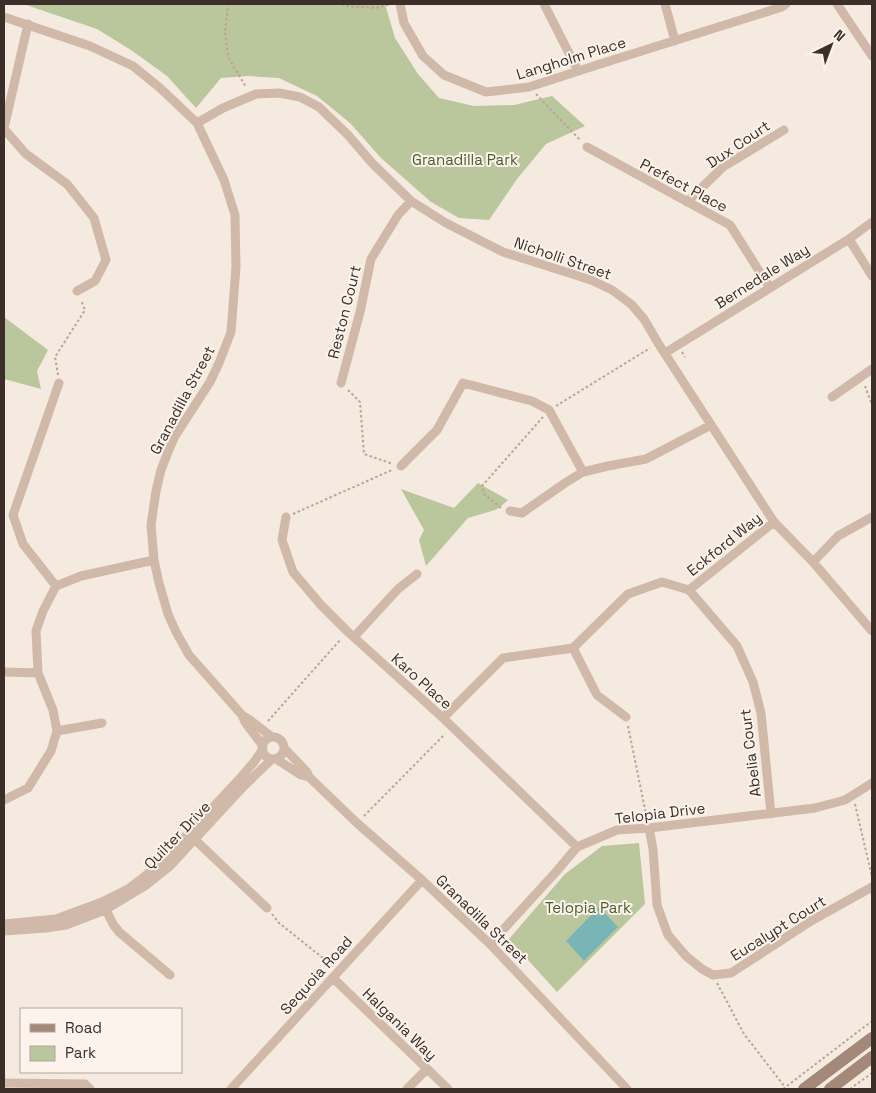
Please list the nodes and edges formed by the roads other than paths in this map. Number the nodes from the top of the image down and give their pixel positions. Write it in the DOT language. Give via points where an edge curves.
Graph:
graph roads {
  1 [pos="400,4"];
  2 [pos="544,4"];
  3 [pos="665,4"];
  4 [pos="786,4"];
  5 [pos="837,4"];
  6 [pos="4,17"];
  7 [pos="28,24"];
  8 [pos="675,41"];
  9 [pos="872,56"];
  10 [pos="578,71"];
  11 [pos="197,123"];
  12 [pos="4,128"];
  13 [pos="784,130"];
  14 [pos="587,148"];
  15 [pos="411,201"];
  16 [pos="687,202"];
  17 [pos="872,222"];
  18 [pos="849,239"];
  19 [pos="872,276"];
  20 [pos="770,288"];
  21 [pos="77,290"];
  22 [pos="665,353"];
  23 [pos="872,369"];
  24 [pos="59,383"];
  25 [pos="341,383"];
  26 [pos="832,396"];
  27 [pos="712,424"];
  28 [pos="401,466"];
  29 [pos="584,472"];
  30 [pos="510,511"];
  31 [pos="286,517"];
  32 [pos="872,517"];
  33 [pos="774,522"];
  34 [pos="154,560"];
  35 [pos="813,562"];
  36 [pos="417,574"];
  37 [pos="56,586"];
  38 [pos="689,590"];
  39 [pos="872,631"];
  40 [pos="350,634"];
  41 [pos="573,648"];
  42 [pos="4,672"];
  43 [pos="38,673"];
  44 [pos="242,715"];
  45 [pos="626,717"];
  46 [pos="443,718"];
  47 [pos="102,724"];
  48 [pos="57,731"];
  49 [pos="272,738"];
  50 [pos="263,748"];
  51 [pos="284,748"];
  52 [pos="274,759"];
  53 [pos="309,777"];
  54 [pos="872,783"];
  55 [pos="4,800"];
  56 [pos="771,814"];
  57 [pos="649,828"];
  58 [pos="191,837"];
  59 [pos="577,847"];
  60 [pos="422,880"];
  61 [pos="872,887"];
  62 [pos="104,906"];
  63 [pos="267,908"];
  64 [pos="4,924"];
  65 [pos="4,931"];
  66 [pos="490,944"];
  67 [pos="336,974"];
  68 [pos="170,975"];
  69 [pos="872,1038"];
  70 [pos="872,1057"];
  71 [pos="427,1069"];
  72 [pos="4,1083"];
  73 [pos="809,1088"];
  74 [pos="90,1089"];
  75 [pos="231,1089"];
  76 [pos="407,1089"];
  77 [pos="448,1089"];
  78 [pos="627,1089"];
  79 [pos="830,1089"];
  1 -- 10 [label="street, Langholm Place" via="404,23 423,56 444,75 486,92 529,87"];
  2 -- 10 [label="street"];
  3 -- 8 [label="street"];
  4 -- 8 [label="street, Langholm Place" via="782,8"];
  5 -- 9 [label="street"];
  6 -- 7 [label="street, Granadilla Street"];
  7 -- 11 [label="street, Granadilla Street" via="90,46 133,66"];
  7 -- 12 [label="street"];
  8 -- 10 [label="street, Langholm Place"];
  11 -- 15 [label="street, Nicholli Street" via="256,94 279,92 300,97 319,106"];
  11 -- 34 [label="street, Granadilla Street" via="224,180 235,215 236,267 231,332 210,382 175,436 161,470 151,526"];
  12 -- 21 [label="street" via="26,154 67,184 94,218 106,260 95,281"];
  13 -- 16 [label="street, Dux Court" via="723,167"];
  14 -- 16 [label="street, Prefect Place"];
  15 -- 22 [label="street, Nicholli Street" via="503,252 592,280 612,290 644,318"];
  15 -- 25 [label="street, Reston Court" via="398,215 371,259"];
  16 -- 20 [label="street, Prefect Place" via="730,225"];
  17 -- 18 [label="street, Bernedale Way"];
  18 -- 19 [label="street"];
  18 -- 20 [label="street, Bernedale Way"];
  20 -- 22 [label="street, Bernedale Way"];
  22 -- 27 [label="street, Nicholli Street"];
  23 -- 26 [label="street"];
  24 -- 37 [label="street" via="13,515 23,544"];
  27 -- 29 [label="street" via="646,459"];
  27 -- 33 [label="street, Nicholli Street"];
  28 -- 29 [label="street" via="437,430 463,383 532,401 549,410"];
  29 -- 30 [label="street" via="522,513"];
  31 -- 40 [label="street, Karo Place" via="282,540 293,572"];
  32 -- 35 [label="street" via="838,536"];
  33 -- 35 [label="street, Nicholli Street"];
  33 -- 38 [label="street, Eckford Way"];
  34 -- 37 [label="street" via="81,576"];
  34 -- 44 [label="street, Granadilla Street" via="168,614 189,655"];
  35 -- 39 [label="street, Nicholli Street"];
  36 -- 40 [label="street"];
  37 -- 43 [label="street" via="36,631"];
  38 -- 41 [label="street, Eckford Way" via="662,582 628,594"];
  38 -- 56 [label="street, Abelia Court" via="737,646 752,682 761,713"];
  40 -- 46 [label="street, Karo Place"];
  41 -- 45 [label="street" via="597,695"];
  41 -- 46 [label="street" via="503,658"];
  42 -- 43 [label="street"];
  43 -- 48 [label="street" via="53,710"];
  44 -- 49 [label="street, Granadilla Street"];
  44 -- 50 [label="street, Granadilla Street"];
  46 -- 59 [label="street, Karo Place"];
  47 -- 48 [label="street"];
  48 -- 55 [label="street" via="51,751 28,788"];
  49 -- 50 [label="street"];
  49 -- 51 [label="street" via="280,739"];
  50 -- 52 [label="street" via="266,756"];
  50 -- 58 [label="street, Quilter Drive"];
  51 -- 52 [label="street" via="282,755"];
  51 -- 53 [label="street, Granadilla Street"];
  52 -- 53 [label="street, Granadilla Street"];
  52 -- 58 [label="street, Quilter Drive"];
  53 -- 60 [label="street, Granadilla Street"];
  54 -- 56 [label="street, Telopia Drive" via="845,800"];
  56 -- 57 [label="street, Telopia Drive"];
  57 -- 59 [label="street, Telopia Drive" via="617,830"];
  57 -- 61 [label="street, Eucalypt Court" via="657,905 668,935 686,956 713,974 731,973 810,921"];
  58 -- 62 [label="street, Quilter Drive" via="146,876"];
  58 -- 63 [label="street"];
  59 -- 66 [label="street, Telopia Drive"];
  60 -- 66 [label="street, Granadilla Street"];
  60 -- 67 [label="street, Sequoia Road"];
  62 -- 64 [label="street, Quilter Drive" via="56,919"];
  62 -- 65 [label="street, Quilter Drive" via="66,925"];
  62 -- 68 [label="street" via="120,932"];
  66 -- 78 [label="street, Granadilla Street"];
  67 -- 71 [label="street, Halgania Way"];
  67 -- 75 [label="street, Sequoia Road"];
  69 -- 73 [label="main road"];
  70 -- 79 [label="main road"];
  71 -- 76 [label="street"];
  71 -- 77 [label="street, Halgania Way"];
  72 -- 74 [label="street" via="84,1084"];
}
